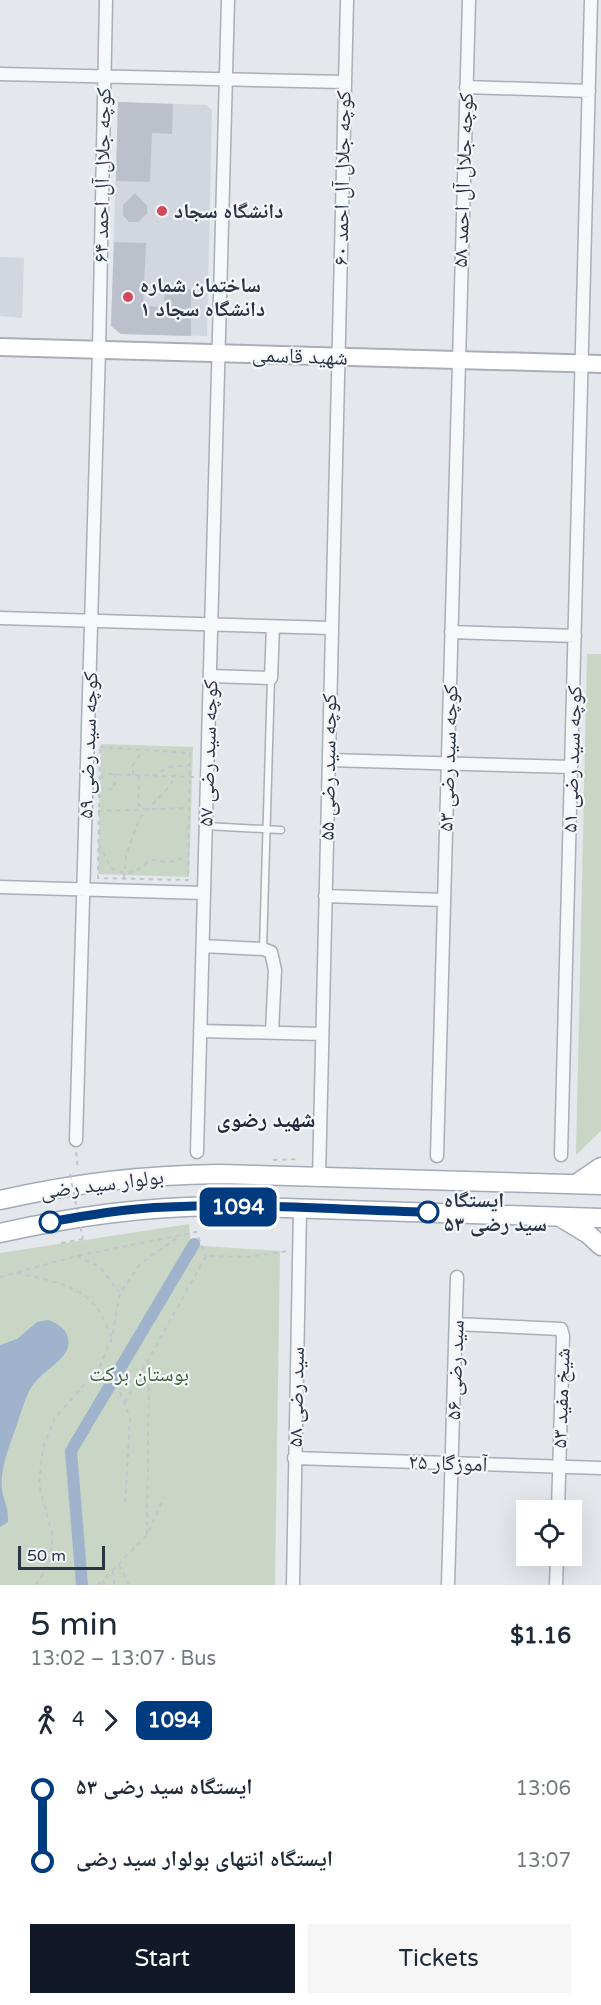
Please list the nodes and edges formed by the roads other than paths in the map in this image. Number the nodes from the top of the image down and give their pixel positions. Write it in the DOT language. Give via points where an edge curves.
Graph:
graph roads {
  1 [pos="106,0"];
  2 [pos="228,0"];
  3 [pos="347,0"];
  4 [pos="469,0"];
  5 [pos="591,0"];
  6 [pos="0,74"];
  7 [pos="104,78"];
  8 [pos="227,79"];
  9 [pos="344,82"];
  10 [pos="466,87"];
  11 [pos="589,91"];
  12 [pos="0,347"];
  13 [pos="99,350"];
  14 [pos="219,353"];
  15 [pos="338,357"];
  16 [pos="458,360"];
  17 [pos="582,364"];
  18 [pos="601,364"];
  19 [pos="0,618"];
  20 [pos="91,621"];
  21 [pos="211,624"];
  22 [pos="273,627"];
  23 [pos="331,628"];
  24 [pos="451,632"];
  25 [pos="575,636"];
  26 [pos="210,676"];
  27 [pos="271,678"];
  28 [pos="328,760"];
  29 [pos="447,764"];
  30 [pos="571,767"];
  31 [pos="206,826"];
  32 [pos="267,830"];
  33 [pos="281,830"];
  34 [pos="0,887"];
  35 [pos="84,889"];
  36 [pos="204,892"];
  37 [pos="325,896"];
  38 [pos="444,900"];
  39 [pos="203,946"];
  40 [pos="263,949"];
  41 [pos="201,1031"];
  42 [pos="272,1032"];
  43 [pos="322,1034"];
  44 [pos="76,1140"];
  45 [pos="197,1152"];
  46 [pos="561,1155"];
  47 [pos="437,1156"];
  48 [pos="601,1167"];
  49 [pos="319,1177"];
  50 [pos="576,1184"];
  51 [pos="601,1185"];
  52 [pos="0,1200"];
  53 [pos="300,1209"];
  54 [pos="559,1216"];
  55 [pos="601,1218"];
  56 [pos="0,1233"];
  57 [pos="601,1246"];
  58 [pos="458,1276"];
  59 [pos="456,1324"];
  60 [pos="294,1458"];
  61 [pos="452,1463"];
  62 [pos="560,1466"];
  63 [pos="601,1468"];
  64 [pos="558,1500"];
  65 [pos="556,1566"];
  66 [pos="293,1585"];
  67 [pos="448,1585"];
  68 [pos="556,1585"];
  1 -- 7 [label="street, کوچه جلال آل احمد ۶۴"];
  2 -- 8 [label="street, کوچه سید رضی ۵۷"];
  3 -- 9 [label="street, کوچه جلال آل احمد ۶۰"];
  4 -- 10 [label="street, کوچه جلال آل احمد ۵۸"];
  5 -- 11 [label="street, کوچه سید رضی ۵۱"];
  6 -- 7 [label="street"];
  7 -- 8 [label="street"];
  7 -- 13 [label="street, کوچه جلال آل احمد ۶۴"];
  8 -- 9 [label="street"];
  8 -- 14 [label="street, کوچه سید رضی ۵۷"];
  9 -- 15 [label="street, کوچه جلال آل احمد ۶۰"];
  10 -- 11 [label="street"];
  10 -- 16 [label="street, کوچه جلال آل احمد ۵۸"];
  11 -- 17 [label="street, کوچه سید رضی ۵۱"];
  12 -- 13 [label="street, شهید قاسمی"];
  13 -- 14 [label="street, شهید قاسمی"];
  13 -- 20 [label="street, کوچه سید رضی ۵۹"];
  14 -- 15 [label="street, شهید قاسمی"];
  14 -- 21 [label="street, کوچه سید رضی ۵۷"];
  15 -- 16 [label="street, شهید قاسمی"];
  15 -- 23 [label="street, کوچه سید رضی ۵۵"];
  16 -- 17 [label="street, شهید قاسمی"];
  16 -- 24 [label="street, کوچه سید رضی ۵۳"];
  17 -- 18 [label="street, شهید قاسمی"];
  17 -- 25 [label="street, کوچه سید رضی ۵۱"];
  19 -- 20 [label="street"];
  20 -- 21 [label="street"];
  20 -- 35 [label="street, کوچه سید رضی ۵۹" via="93,811"];
  21 -- 22 [label="street"];
  21 -- 26 [label="street, کوچه سید رضی ۵۷"];
  22 -- 23 [label="street"];
  22 -- 27 [label="street"];
  23 -- 28 [label="street, کوچه سید رضی ۵۵"];
  24 -- 25 [label="street"];
  24 -- 29 [label="street, کوچه سید رضی ۵۳"];
  25 -- 30 [label="street, کوچه سید رضی ۵۱"];
  26 -- 27 [label="street"];
  26 -- 31 [label="street, کوچه سید رضی ۵۷"];
  27 -- 32 [label="lane"];
  28 -- 29 [label="street"];
  28 -- 37 [label="street, کوچه سید رضی ۵۵"];
  29 -- 30 [label="street"];
  29 -- 38 [label="street, کوچه سید رضی ۵۳"];
  30 -- 46 [label="street, کوچه سید رضی ۵۱"];
  31 -- 32 [label="lane"];
  31 -- 36 [label="street, کوچه سید رضی ۵۷"];
  32 -- 33 [label="lane"];
  32 -- 40 [label="lane"];
  34 -- 35 [label="street"];
  35 -- 36 [label="street"];
  35 -- 44 [label="street, کوچه سید رضی ۵۹"];
  36 -- 39 [label="street, کوچه سید رضی ۵۷"];
  37 -- 38 [label="street"];
  37 -- 43 [label="street, کوچه سید رضی ۵۵"];
  38 -- 47 [label="street, کوچه سید رضی ۵۳"];
  39 -- 40 [label="street"];
  39 -- 41 [label="street, کوچه سید رضی ۵۷"];
  40 -- 42 [label="street" via="271,952 275,970"];
  41 -- 42 [label="street"];
  41 -- 45 [label="street, کوچه سید رضی ۵۷"];
  42 -- 43 [label="street"];
  43 -- 49 [label="street, کوچه سید رضی ۵۵"];
  48 -- 50 [label="main road"];
  49 -- 50 [label="main road, بولوار سید رضی"];
  49 -- 52 [label="main road, بولوار سید رضی" via="165,1175 111,1179"];
  50 -- 51 [label="main road, بولوار سید رضی"];
  53 -- 54 [label="main road, بولوار سید رضی"];
  53 -- 56 [label="main road, بولوار سید رضی" via="167,1207 104,1213"];
  53 -- 60 [label="street, سید رضی ۵۸"];
  54 -- 55 [label="main road, بولوار سید رضی"];
  54 -- 57 [label="main road"];
  58 -- 59 [label="street, سید رضی ۵۶"];
  59 -- 61 [label="street, سید رضی ۵۶"];
  59 -- 62 [label="street, شیخ مفید ۵۳" via="561,1329"];
  60 -- 61 [label="street, آموزگار ۲۵"];
  60 -- 66 [label="street, سید رضی ۵۸"];
  61 -- 62 [label="street, آموزگار ۲۵"];
  61 -- 67 [label="street, سید رضی ۵۶"];
  62 -- 63 [label="street, آموزگار ۲۵"];
  62 -- 64 [label="street, شیخ مفید ۵۳"];
  65 -- 68 [label="street"];
}
